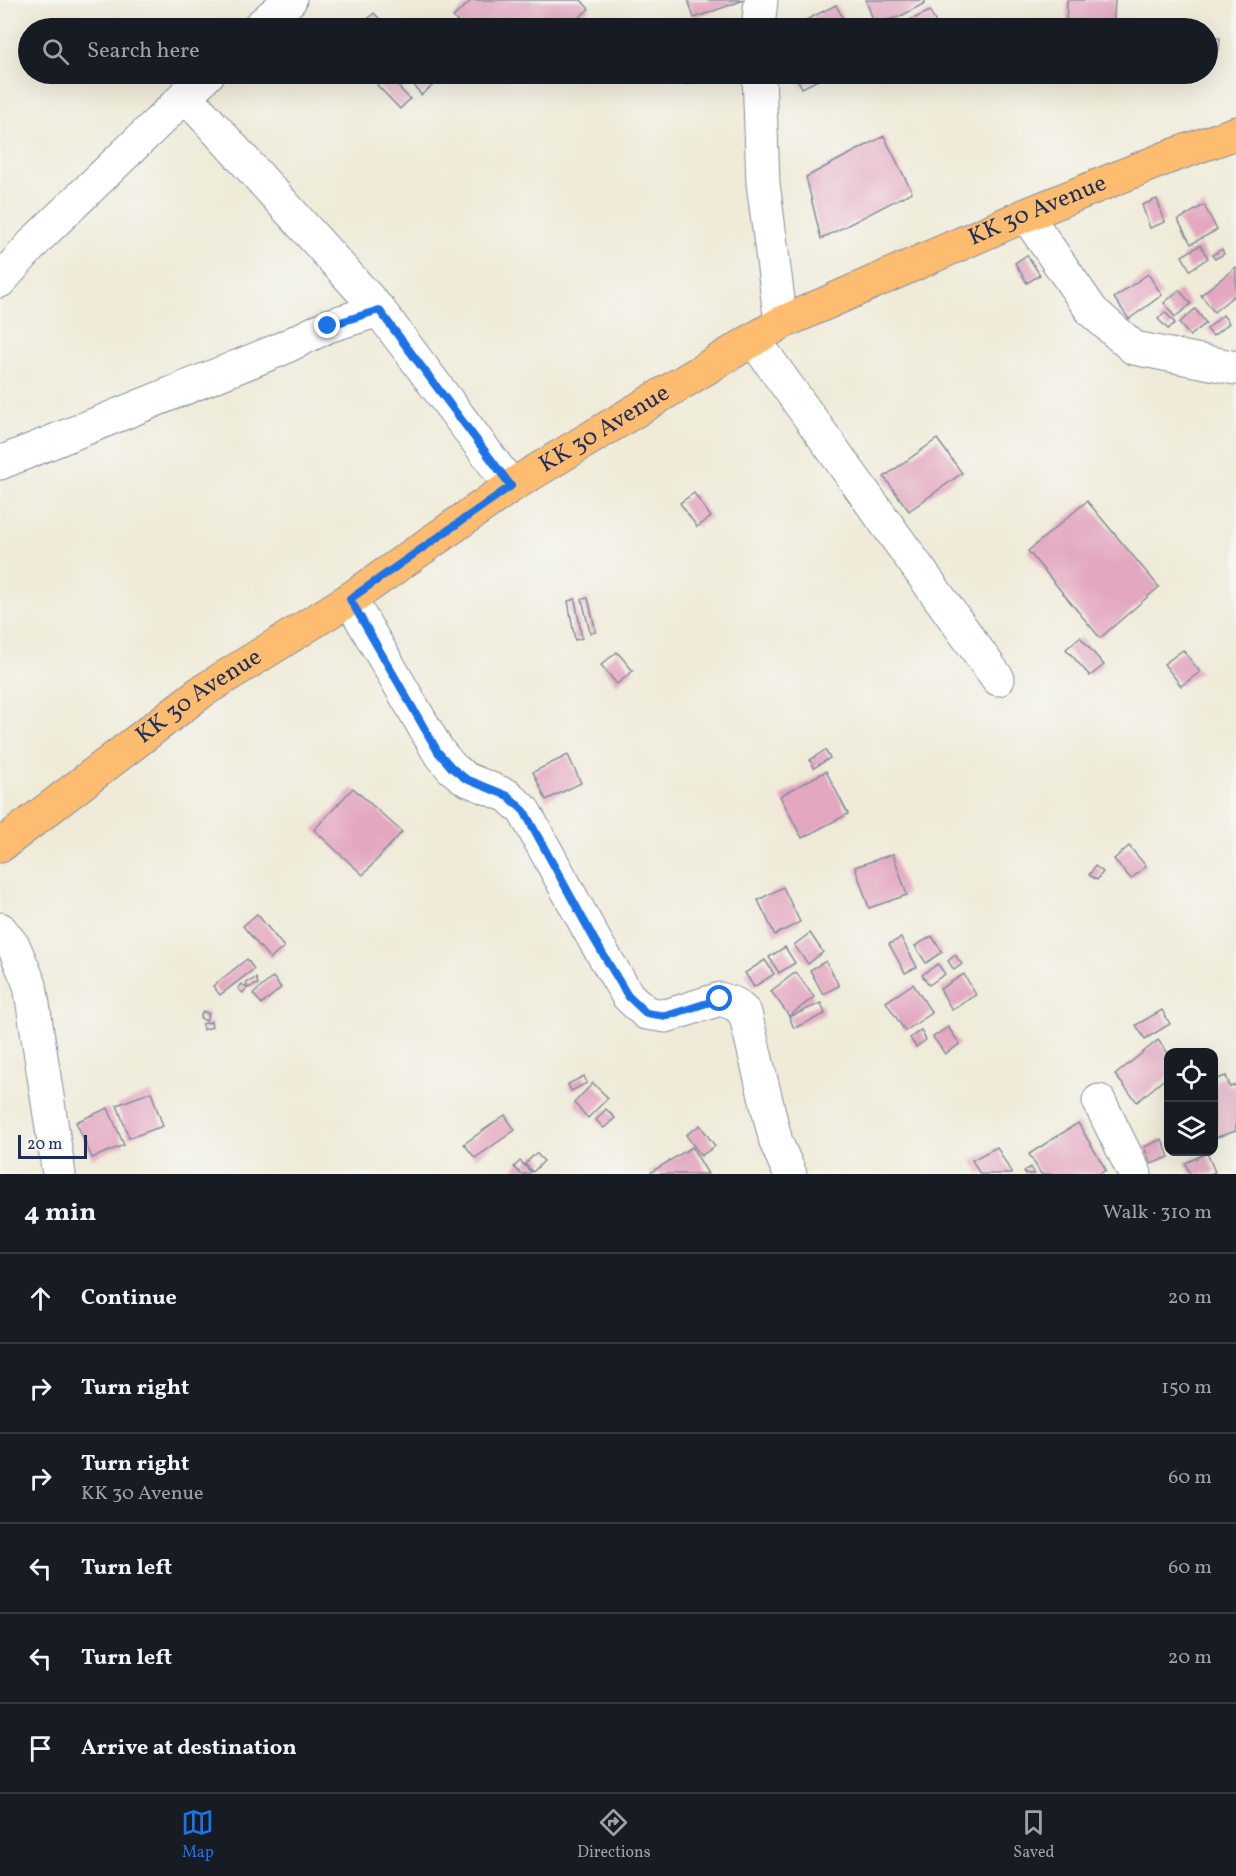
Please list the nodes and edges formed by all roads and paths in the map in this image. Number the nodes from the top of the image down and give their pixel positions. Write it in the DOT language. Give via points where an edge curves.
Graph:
graph roads {
  1 [pos="290,0"];
  2 [pos="761,0"];
  3 [pos="269,18"];
  4 [pos="759,18"];
  5 [pos="197,84"];
  6 [pos="759,84"];
  7 [pos="1236,133"];
  8 [pos="1026,215"];
  9 [pos="0,281"];
  10 [pos="379,310"];
  11 [pos="781,323"];
  12 [pos="753,340"];
  13 [pos="1236,368"];
  14 [pos="0,463"];
  15 [pos="511,486"];
  16 [pos="350,599"];
  17 [pos="998,679"];
  18 [pos="0,846"];
  19 [pos="0,929"];
  20 [pos="1099,1101"];
  21 [pos="59,1174"];
  22 [pos="790,1174"];
  23 [pos="1135,1174"];
  1 -- 3 [label="street"];
  2 -- 4 [label="street"];
  5 -- 9 [label="street" via="38,238"];
  5 -- 10 [label="street"];
  6 -- 11 [label="street" via="763,183"];
  7 -- 8 [label="main road, KK 30 Avenue"];
  8 -- 11 [label="main road, KK 30 Avenue"];
  8 -- 13 [label="street" via="1092,311 1134,348"];
  10 -- 14 [label="street" via="328,326 281,349"];
  10 -- 15 [label="street"];
  11 -- 12 [label="main road, KK 30 Avenue"];
  12 -- 15 [label="main road, KK 30 Avenue"];
  12 -- 17 [label="street"];
  15 -- 16 [label="main road, KK 30 Avenue"];
  16 -- 18 [label="main road, KK 30 Avenue" via="201,692"];
  16 -- 22 [label="street" via="438,752 466,779 508,796 524,811 628,996 646,1013 666,1016 720,999 745,1013 776,1142"];
  19 -- 21 [label="street" via="14,947 30,985"];
  20 -- 23 [label="street"];
}
